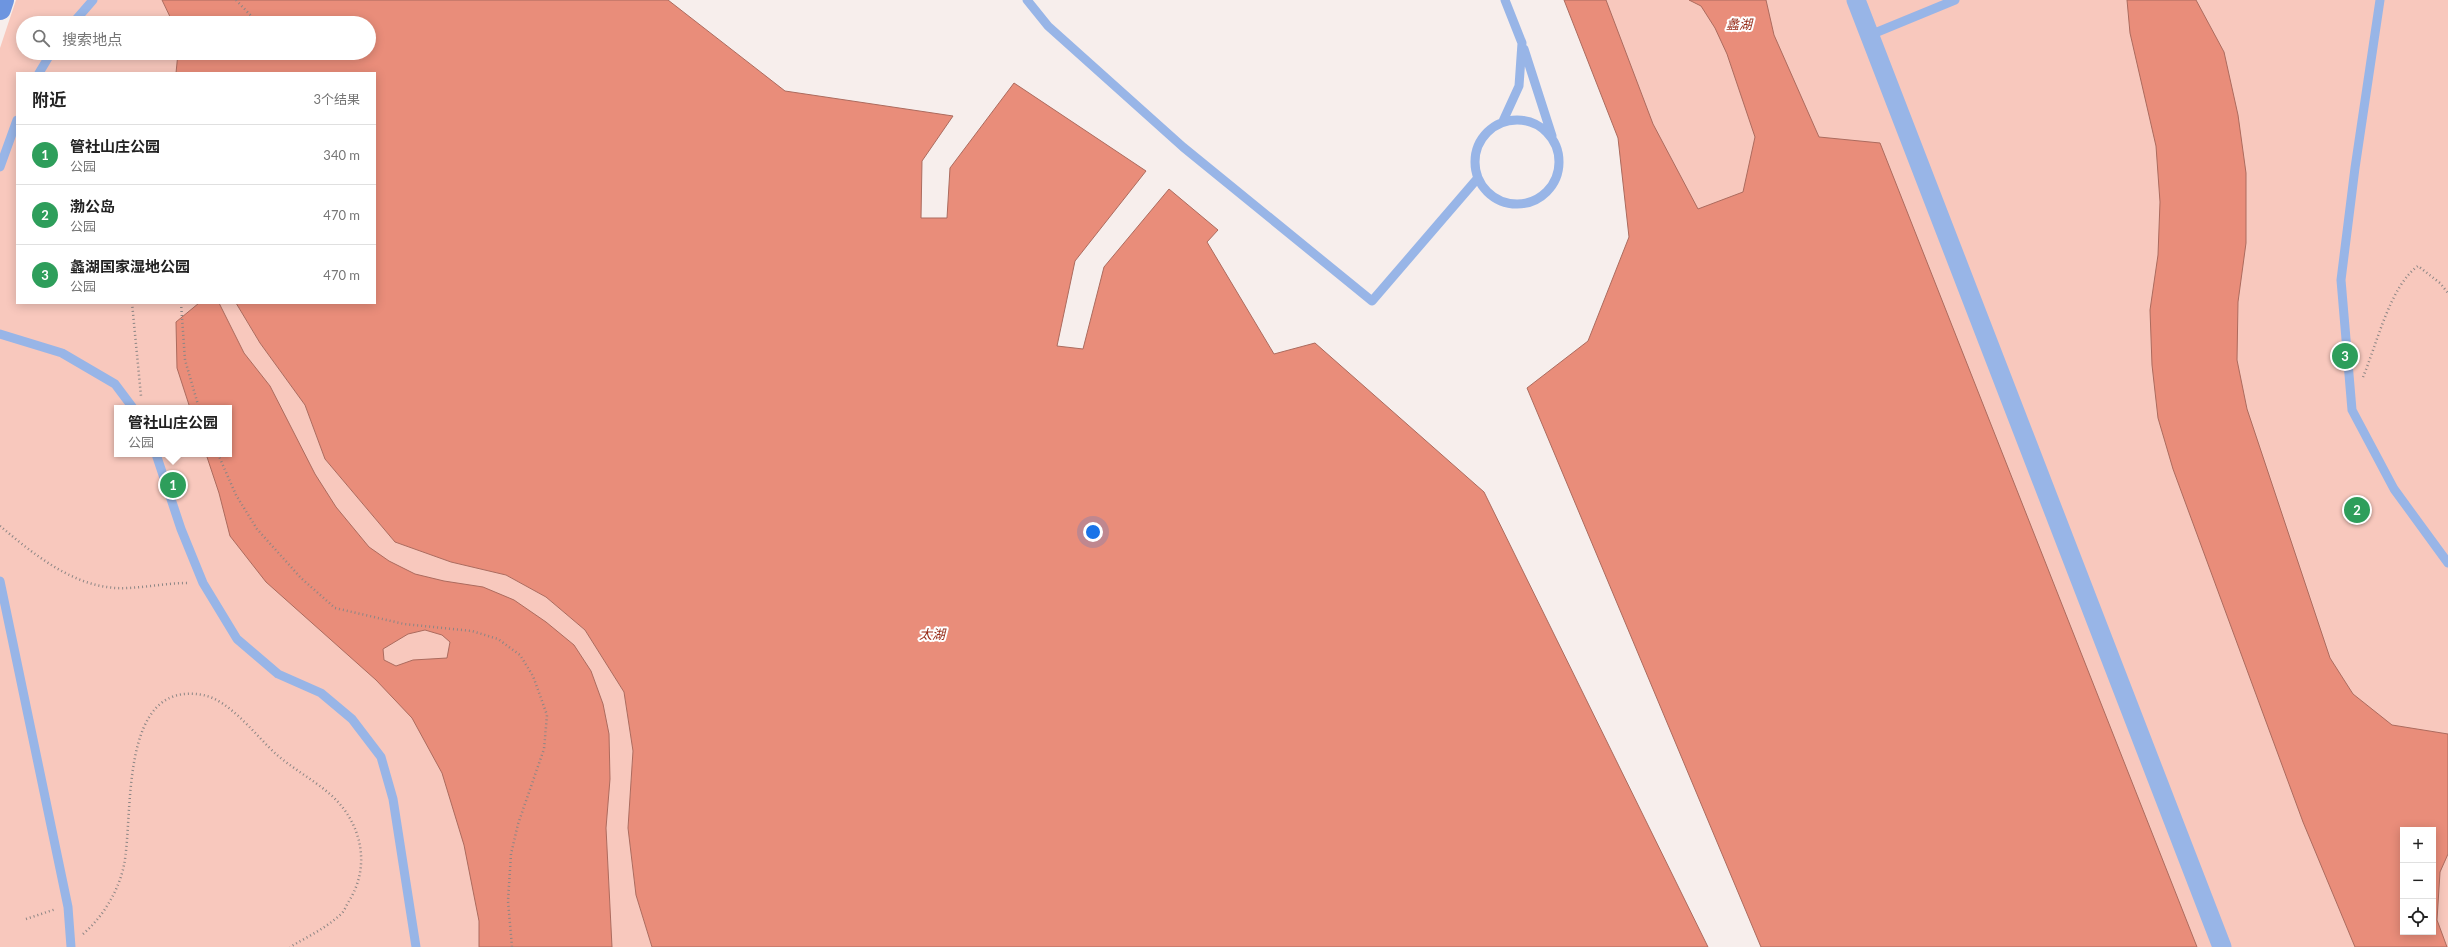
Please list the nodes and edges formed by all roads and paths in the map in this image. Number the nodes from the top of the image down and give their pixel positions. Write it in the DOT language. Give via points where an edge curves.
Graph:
graph roads {
  1 [pos="3,0"];
  2 [pos="93,0"];
  3 [pos="236,0"];
  4 [pos="1027,0"];
  5 [pos="1505,0"];
  6 [pos="1856,0"];
  7 [pos="1955,0"];
  8 [pos="2380,0"];
  9 [pos="0,9"];
  10 [pos="79,16"];
  11 [pos="251,16"];
  12 [pos="1870,35"];
  13 [pos="1522,43"];
  14 [pos="47,60"];
  15 [pos="40,72"];
  16 [pos="1503,121"];
  17 [pos="16,123"];
  18 [pos="1552,138"];
  19 [pos="0,167"];
  20 [pos="1477,178"];
  21 [pos="2448,293"];
  22 [pos="132,304"];
  23 [pos="181,304"];
  24 [pos="0,334"];
  25 [pos="141,402"];
  26 [pos="2352,403"];
  27 [pos="131,405"];
  28 [pos="198,405"];
  29 [pos="157,457"];
  30 [pos="219,457"];
  31 [pos="0,526"];
  32 [pos="2448,563"];
  33 [pos="0,581"];
  34 [pos="203,583"];
  35 [pos="68,907"];
  36 [pos="26,919"];
  37 [pos="71,946"];
  38 [pos="290,947"];
  39 [pos="416,947"];
  40 [pos="512,947"];
  41 [pos="2222,947"];
  1 -- 9 [label="street"];
  2 -- 10 [label="lane"];
  3 -- 11 [label="path"];
  4 -- 20 [label="lane" via="1048,26 1183,147 1372,301"];
  5 -- 13 [label="lane"];
  6 -- 12 [label="street"];
  7 -- 12 [label="lane"];
  8 -- 26 [label="lane" via="2341,280"];
  12 -- 41 [label="street"];
  13 -- 16 [label="lane" via="1519,86"];
  13 -- 18 [label="lane"];
  14 -- 15 [label="lane"];
  16 -- 18 [label="lane" via="1534,123"];
  16 -- 20 [label="lane" via="1482,139 1476,152"];
  17 -- 19 [label="lane"];
  18 -- 20 [label="lane" via="1560,162 1557,176 1550,189 1539,199 1521,205 1507,203 1487,192"];
  21 -- 26 [label="path" via="2440,283 2418,266 2408,273 2394,296"];
  22 -- 25 [label="path"];
  23 -- 28 [label="path" via="185,360"];
  24 -- 27 [label="lane" via="62,353 115,384"];
  26 -- 32 [label="lane" via="2352,410 2394,489"];
  29 -- 34 [label="lane" via="181,529"];
  30 -- 40 [label="path" via="236,494 257,530 302,578 335,608 404,624 472,631 498,640 520,655 533,676 547,714 544,749 518,824 511,854 508,901"];
  31 -- 34 [label="path" via="66,574 98,587 127,588"];
  33 -- 35 [label="lane"];
  34 -- 39 [label="lane" via="237,639 278,674 321,693 352,719 381,757 393,799"];
  35 -- 36 [label="path"];
  35 -- 37 [label="lane"];
  37 -- 38 [label="path" via="93,926 111,899 124,866 135,750 146,720 163,702 182,694 204,695 223,704 277,754 332,796 349,815 359,838 362,859 358,887 341,914"];
}
